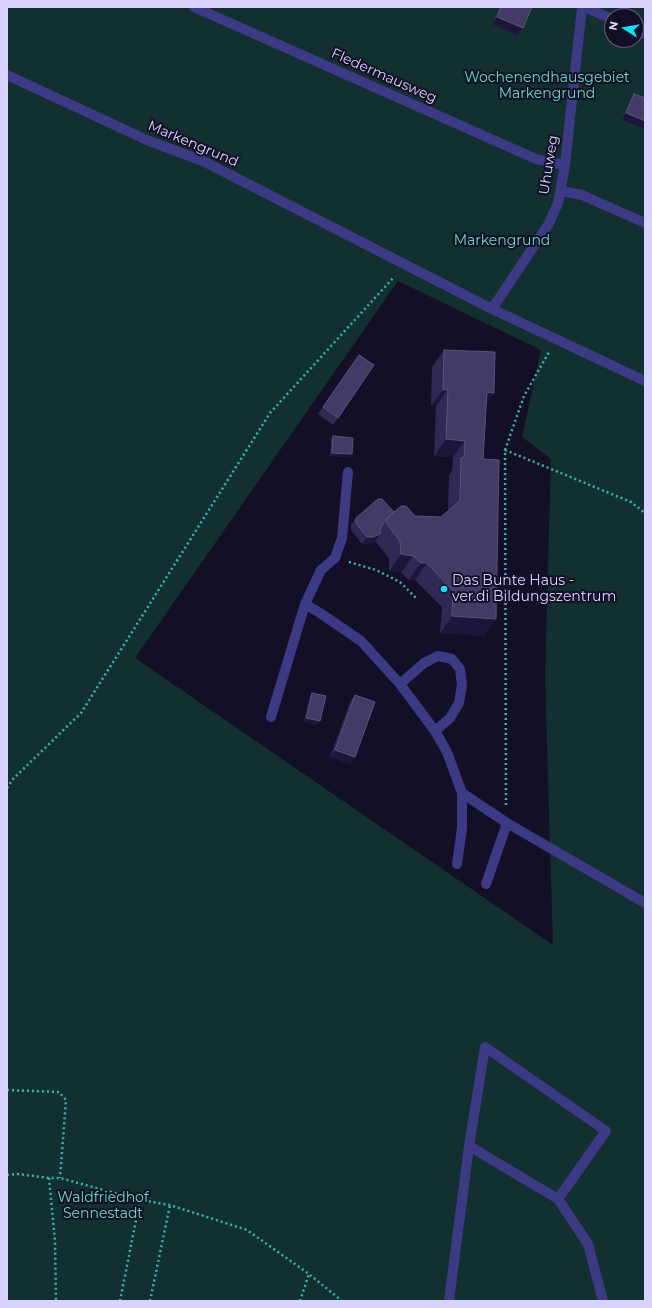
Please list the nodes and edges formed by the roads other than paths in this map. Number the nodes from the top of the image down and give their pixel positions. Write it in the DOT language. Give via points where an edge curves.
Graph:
graph roads {
  1 [pos="194,7"];
  2 [pos="583,7"];
  3 [pos="604,16"];
  4 [pos="7,75"];
  5 [pos="565,165"];
  6 [pos="561,191"];
  7 [pos="645,224"];
  8 [pos="492,309"];
  9 [pos="645,381"];
  10 [pos="348,472"];
  11 [pos="305,604"];
  12 [pos="400,684"];
  13 [pos="271,717"];
  14 [pos="435,731"];
  15 [pos="462,793"];
  16 [pos="506,823"];
  17 [pos="457,864"];
  18 [pos="486,884"];
  19 [pos="645,903"];
  20 [pos="468,1146"];
  21 [pos="558,1199"];
  22 [pos="449,1301"];
  23 [pos="603,1301"];
  1 -- 5 [label="lane, Fledermausweg" via="536,159"];
  2 -- 3 [label="lane"];
  2 -- 5 [label="lane, Uhuweg"];
  4 -- 8 [label="lane, Markengrund" via="149,141 203,161"];
  5 -- 6 [label="lane, Uhuweg"];
  6 -- 7 [label="lane" via="582,195"];
  6 -- 8 [label="lane, Uhuweg" via="548,225"];
  8 -- 9 [label="lane, Markengrund"];
  10 -- 11 [label="lane" via="342,538 335,558 321,570"];
  11 -- 12 [label="lane" via="360,641"];
  11 -- 13 [label="lane"];
  12 -- 14 [label="lane"];
  12 -- 14 [label="lane" via="424,662 438,656 452,659 460,669 462,685 459,703 450,718"];
  14 -- 15 [label="lane" via="447,752"];
  15 -- 16 [label="lane"];
  15 -- 17 [label="lane" via="462,828"];
  16 -- 18 [label="lane"];
  16 -- 19 [label="lane"];
  20 -- 21 [label="lane"];
  20 -- 21 [label="lane" via="485,1047 606,1131"];
  20 -- 22 [label="lane"];
  21 -- 23 [label="lane" via="588,1244"];
}
